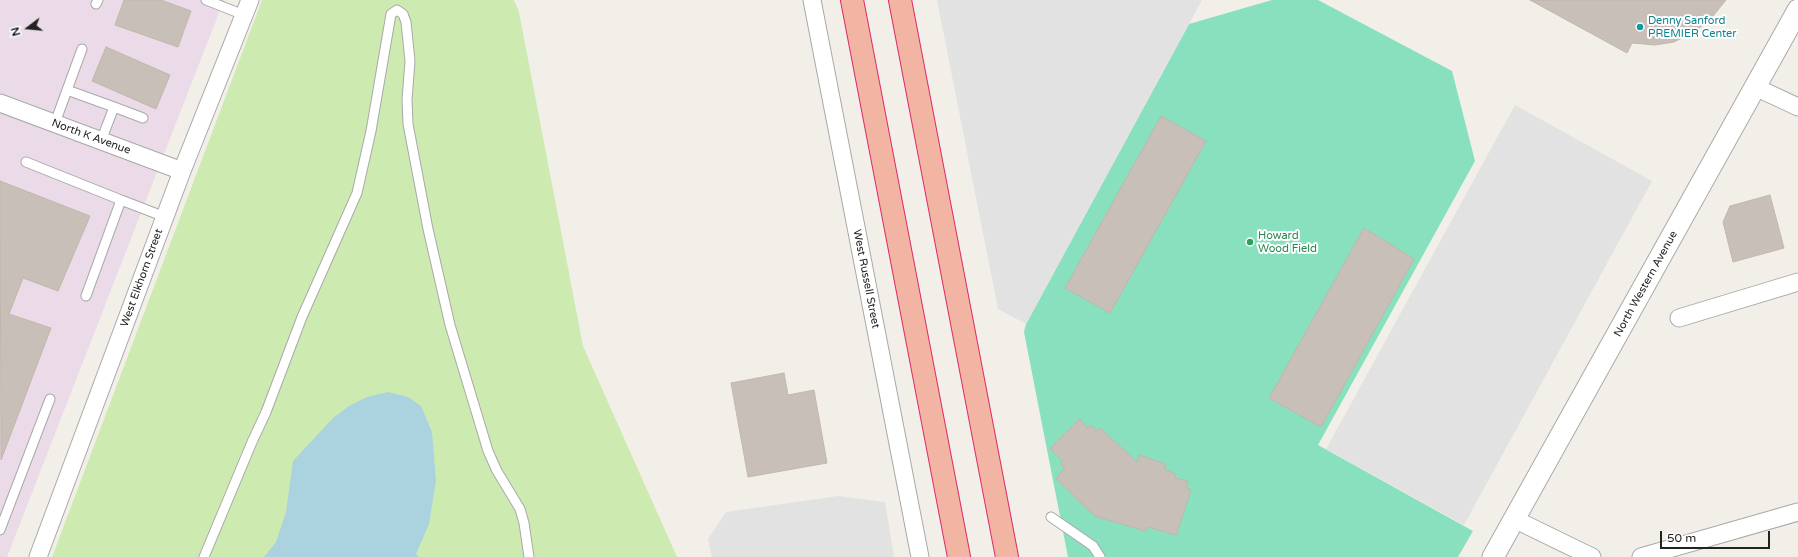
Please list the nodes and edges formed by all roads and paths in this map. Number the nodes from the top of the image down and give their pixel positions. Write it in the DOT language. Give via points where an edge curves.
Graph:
graph roads {
  1 [pos="206,0"];
  2 [pos="812,0"];
  3 [pos="852,0"];
  4 [pos="900,0"];
  5 [pos="247,8"];
  6 [pos="1798,10"];
  7 [pos="82,49"];
  8 [pos="1755,86"];
  9 [pos="67,90"];
  10 [pos="0,103"];
  11 [pos="1798,107"];
  12 [pos="114,108"];
  13 [pos="143,118"];
  14 [pos="54,123"];
  15 [pos="101,141"];
  16 [pos="26,162"];
  17 [pos="182,171"];
  18 [pos="121,200"];
  19 [pos="165,217"];
  20 [pos="1798,282"];
  21 [pos="86,296"];
  22 [pos="1679,318"];
  23 [pos="50,399"];
  24 [pos="1798,512"];
  25 [pos="1051,517"];
  26 [pos="1514,519"];
  27 [pos="0,530"];
  28 [pos="1685,551"];
  29 [pos="38,557"];
  30 [pos="204,557"];
  31 [pos="529,557"];
  32 [pos="920,557"];
  33 [pos="959,557"];
  34 [pos="1008,557"];
  35 [pos="1100,557"];
  36 [pos="1493,557"];
  37 [pos="1592,557"];
  38 [pos="1642,557"];
  1 -- 5 [label="lane"];
  2 -- 32 [label="street, West Russell Street"];
  3 -- 33 [label="highway"];
  4 -- 34 [label="highway"];
  5 -- 17 [label="street, West Elkhorn Street"];
  6 -- 8 [label="street, North Western Avenue"];
  7 -- 9 [label="lane"];
  8 -- 11 [label="street"];
  8 -- 26 [label="street, North Western Avenue"];
  9 -- 12 [label="lane"];
  9 -- 14 [label="lane"];
  10 -- 14 [label="street, North K Avenue"];
  12 -- 13 [label="lane"];
  12 -- 15 [label="lane"];
  14 -- 15 [label="street, North K Avenue"];
  15 -- 17 [label="street, North K Avenue"];
  16 -- 18 [label="lane"];
  17 -- 19 [label="street, West Elkhorn Street"];
  18 -- 19 [label="lane"];
  18 -- 21 [label="lane"];
  19 -- 29 [label="street, West Elkhorn Street"];
  20 -- 22 [label="street"];
  23 -- 27 [label="lane"];
  24 -- 28 [label="street"];
  25 -- 35 [label="lane" via="1093,546"];
  26 -- 36 [label="street, North Western Avenue"];
  26 -- 37 [label="street"];
  28 -- 38 [label="street"];
  30 -- 31 [label="lane" via="266,412 302,317 357,193 371,131 390,14 397,10 403,14 406,22 410,60 408,124 450,325 488,451 520,509"];
}
